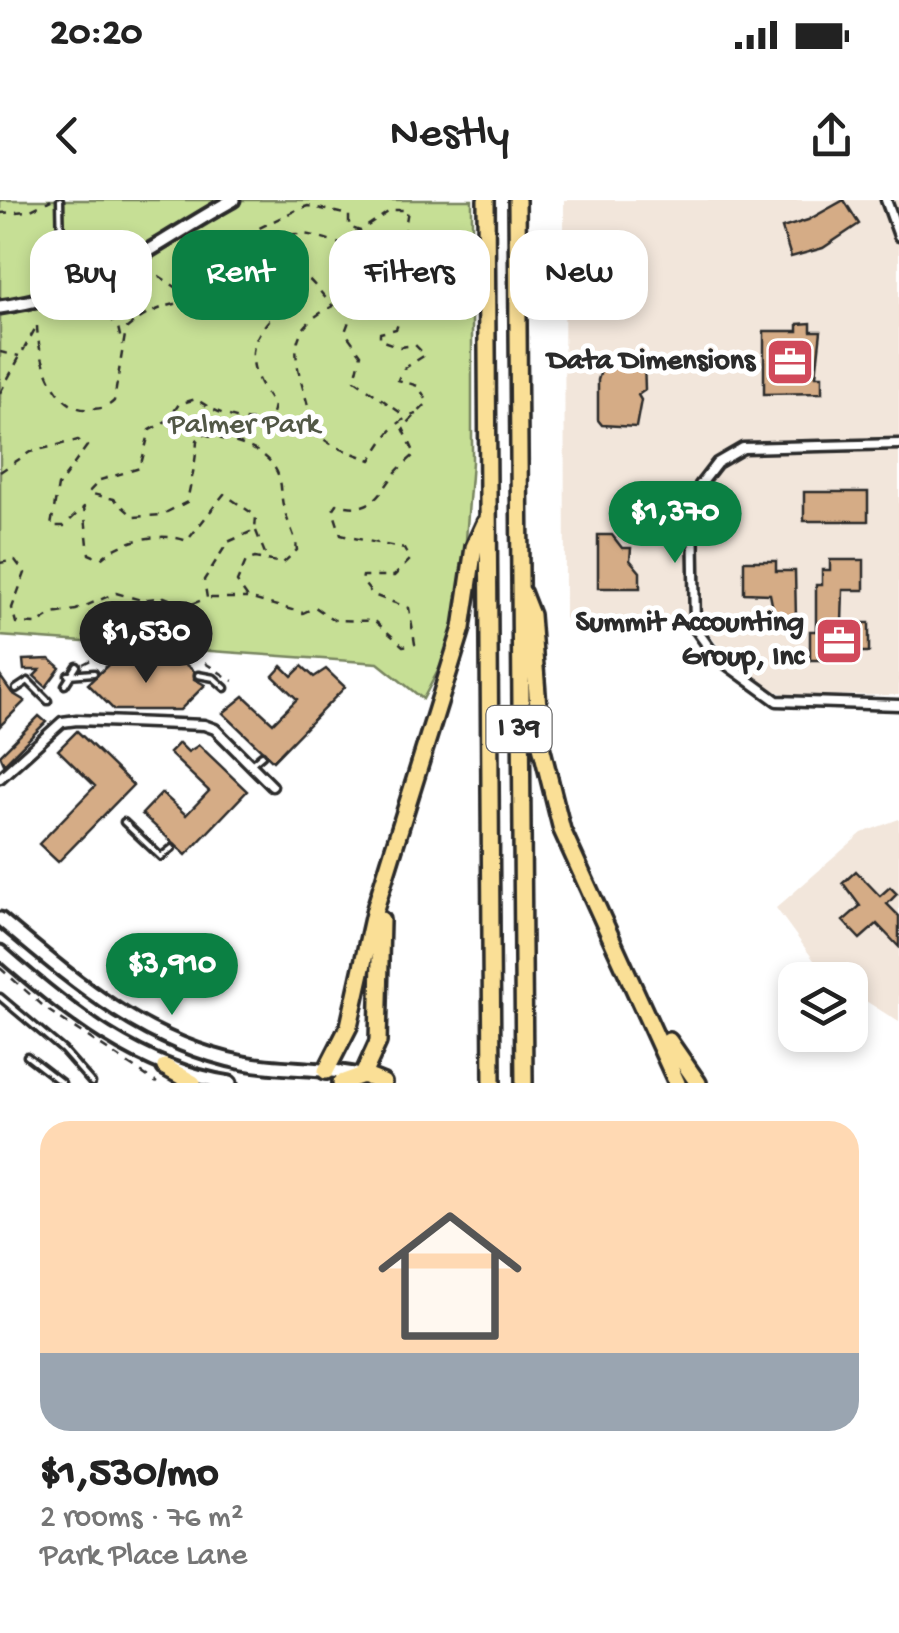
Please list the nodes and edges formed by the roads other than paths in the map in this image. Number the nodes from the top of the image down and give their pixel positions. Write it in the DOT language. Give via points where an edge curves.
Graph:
graph roads {
  1 [pos="60,200"];
  2 [pos="233,200"];
  3 [pos="486,200"];
  4 [pos="517,200"];
  5 [pos="886,200"];
  6 [pos="61,230"];
  7 [pos="899,236"];
  8 [pos="152,251"];
  9 [pos="30,301"];
  10 [pos="0,306"];
  11 [pos="899,444"];
  12 [pos="486,520"];
  13 [pos="518,581"];
  14 [pos="77,666"];
  15 [pos="94,672"];
  16 [pos="68,675"];
  17 [pos="198,675"];
  18 [pos="64,685"];
  19 [pos="225,688"];
  20 [pos="16,689"];
  21 [pos="48,701"];
  22 [pos="899,705"];
  23 [pos="262,755"];
  24 [pos="250,764"];
  25 [pos="0,778"];
  26 [pos="272,786"];
  27 [pos="124,822"];
  28 [pos="172,848"];
  29 [pos="388,876"];
  30 [pos="0,918"];
  31 [pos="615,949"];
  32 [pos="0,952"];
  33 [pos="0,997"];
  34 [pos="27,1056"];
  35 [pos="165,1067"];
  36 [pos="326,1071"];
  37 [pos="362,1075"];
  38 [pos="62,1083"];
  39 [pos="92,1083"];
  40 [pos="193,1083"];
  41 [pos="230,1083"];
  42 [pos="341,1083"];
  43 [pos="383,1083"];
  44 [pos="492,1083"];
  45 [pos="524,1083"];
  46 [pos="677,1083"];
  47 [pos="698,1083"];
  1 -- 6 [label="lane"];
  2 -- 8 [label="main road"];
  3 -- 12 [label="highway, I 39"];
  4 -- 13 [label="highway, I 39"];
  5 -- 7 [label="street"];
  9 -- 10 [label="main road"];
  11 -- 22 [label="street" via="744,448 717,463 700,485 693,513 696,628 715,656 777,701"];
  12 -- 29 [label="highway" via="474,547 462,628"];
  12 -- 44 [label="highway, I 39"];
  13 -- 31 [label="highway" via="530,615 548,779 562,830"];
  13 -- 45 [label="highway, I 39"];
  14 -- 16 [label="lane"];
  15 -- 16 [label="lane"];
  16 -- 18 [label="lane"];
  17 -- 19 [label="lane"];
  20 -- 21 [label="lane" via="28,682"];
  23 -- 24 [label="lane"];
  24 -- 25 [label="street" via="204,726 77,720 62,722"];
  24 -- 26 [label="street"];
  27 -- 28 [label="lane" via="161,857"];
  29 -- 36 [label="highway" via="349,1026"];
  29 -- 37 [label="highway" via="378,1042"];
  30 -- 36 [label="main road" via="141,1026 241,1062"];
  31 -- 46 [label="highway"];
  31 -- 47 [label="highway"];
  32 -- 35 [label="main road" via="79,1017"];
  33 -- 39 [label="lane"];
  34 -- 38 [label="lane"];
  35 -- 40 [label="highway"];
  35 -- 41 [label="main road"];
  36 -- 37 [label="main road"];
  37 -- 42 [label="highway"];
  37 -- 43 [label="highway"];
}
